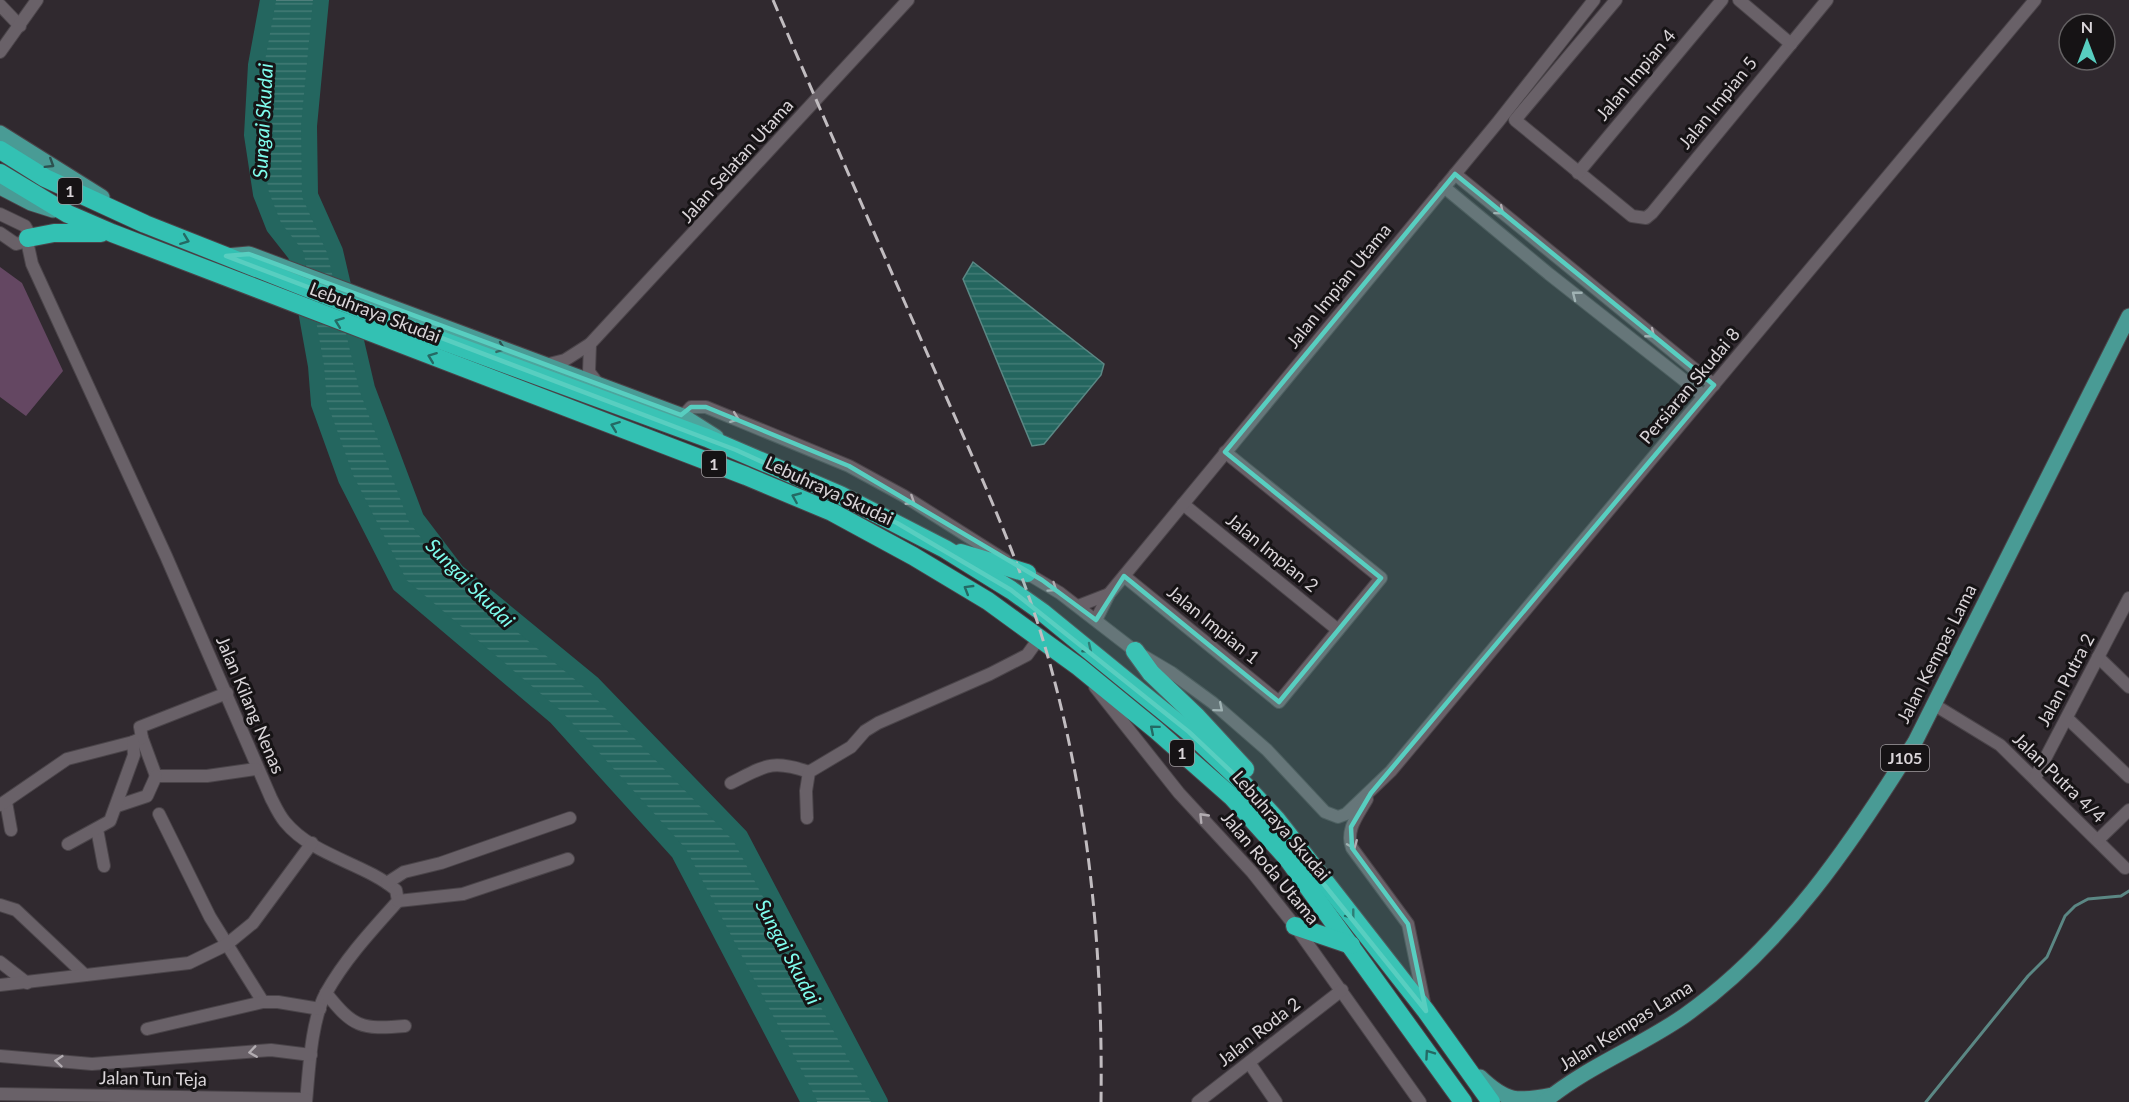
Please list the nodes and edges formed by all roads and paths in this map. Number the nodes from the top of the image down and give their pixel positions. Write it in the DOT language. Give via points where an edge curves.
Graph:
graph roads {
  1 [pos="38,0"];
  2 [pos="908,0"];
  3 [pos="1594,0"];
  4 [pos="1616,0"];
  5 [pos="1722,0"];
  6 [pos="1739,0"];
  7 [pos="1827,0"];
  8 [pos="2035,0"];
  9 [pos="0,5"];
  10 [pos="20,26"];
  11 [pos="1791,44"];
  12 [pos="0,52"];
  13 [pos="0,133"];
  14 [pos="0,150"];
  15 [pos="0,173"];
  16 [pos="1578,173"];
  17 [pos="1455,174"];
  18 [pos="0,187"];
  19 [pos="1444,187"];
  20 [pos="0,214"];
  21 [pos="68,214"];
  22 [pos="14,221"];
  23 [pos="145,224"];
  24 [pos="111,234"];
  25 [pos="2,235"];
  26 [pos="24,241"];
  27 [pos="1562,263"];
  28 [pos="1551,276"];
  29 [pos="1543,288"];
  30 [pos="2128,318"];
  31 [pos="406,319"];
  32 [pos="590,345"];
  33 [pos="545,365"];
  34 [pos="599,385"];
  35 [pos="1714,385"];
  36 [pos="1704,396"];
  37 [pos="683,416"];
  38 [pos="736,450"];
  39 [pos="1225,452"];
  40 [pos="1183,504"];
  41 [pos="945,549"];
  42 [pos="1026,573"];
  43 [pos="1124,576"];
  44 [pos="1109,594"];
  45 [pos="2129,598"];
  46 [pos="1078,606"];
  47 [pos="1096,620"];
  48 [pos="1338,630"];
  49 [pos="1040,637"];
  50 [pos="1136,651"];
  51 [pos="2098,657"];
  52 [pos="1079,667"];
  53 [pos="2129,687"];
  54 [pos="227,693"];
  55 [pos="1933,704"];
  56 [pos="2067,718"];
  57 [pos="138,740"];
  58 [pos="256,769"];
  59 [pos="809,772"];
  60 [pos="156,776"];
  61 [pos="2129,777"];
  62 [pos="2035,778"];
  63 [pos="731,783"];
  64 [pos="1371,793"];
  65 [pos="3,803"];
  66 [pos="117,806"];
  67 [pos="2129,810"];
  68 [pos="159,814"];
  69 [pos="570,818"];
  70 [pos="807,818"];
  71 [pos="1276,819"];
  72 [pos="98,829"];
  73 [pos="11,830"];
  74 [pos="2098,840"];
  75 [pos="312,843"];
  76 [pos="68,844"];
  77 [pos="568,859"];
  78 [pos="104,866"];
  79 [pos="2125,868"];
  80 [pos="387,883"];
  81 [pos="398,902"];
  82 [pos="0,905"];
  83 [pos="1295,926"];
  84 [pos="226,945"];
  85 [pos="1351,945"];
  86 [pos="0,962"];
  87 [pos="85,975"];
  88 [pos="27,983"];
  89 [pos="0,985"];
  90 [pos="1342,990"];
  91 [pos="326,993"];
  92 [pos="263,1002"];
  93 [pos="320,1009"];
  94 [pos="1426,1011"];
  95 [pos="405,1026"];
  96 [pos="147,1029"];
  97 [pos="311,1055"];
  98 [pos="0,1056"];
  99 [pos="1459,1057"];
  100 [pos="1250,1064"];
  101 [pos="0,1094"];
  102 [pos="1548,1099"];
  103 [pos="306,1100"];
  104 [pos="1198,1102"];
  105 [pos="1276,1102"];
  106 [pos="1419,1102"];
  107 [pos="1463,1102"];
  108 [pos="1491,1102"];
  1 -- 10 [label="street"];
  2 -- 32 [label="street, Jalan Selatan Utama"];
  3 -- 17 [label="street, Jalan Impian Utama"];
  4 -- 16 [label="street" via="1515,120"];
  5 -- 16 [label="street, Jalan Impian 4"];
  6 -- 11 [label="street"];
  7 -- 11 [label="street, Jalan Impian 5"];
  8 -- 35 [label="street, Persiaran Skudai 8"];
  9 -- 10 [label="street"];
  10 -- 12 [label="street"];
  11 -- 16 [label="street, Jalan Impian 5" via="1646,218 1632,216"];
  13 -- 23 [label="main road, one-way"];
  14 -- 23 [label="highway, Lebuhraya Skudai / 1" via="101,207"];
  15 -- 21 [label="highway, Lebuhraya Skudai / 1"];
  17 -- 19 [label="street, Jalan Impian Utama"];
  17 -- 27 [label="street, one-way"];
  18 -- 21 [label="main road" via="31,203"];
  19 -- 28 [label="street"];
  19 -- 39 [label="street, Jalan Impian Utama"];
  20 -- 22 [label="street"];
  21 -- 24 [label="highway, Lebuhraya Skudai / 1"];
  22 -- 25 [label="street" via="4,227"];
  22 -- 26 [label="street" via="25,226"];
  23 -- 31 [label="highway, Lebuhraya Skudai / 1, one-way"];
  24 -- 26 [label="highway" via="54,232"];
  49 -- 24 [label="highway, Lebuhraya Skudai / 1, one-way" via="923,562 831,512"];
  25 -- 26 [label="street"];
  26 -- 54 [label="street, Jalan Kilang Nenas"];
  27 -- 28 [label="street"];
  27 -- 35 [label="street, one-way"];
  28 -- 29 [label="street"];
  36 -- 28 [label="street, one-way"];
  30 -- 55 [label="main road, Jalan Kempas Lama / J105"];
  31 -- 33 [label="main road, Lebuhraya Skudai, one-way"];
  31 -- 38 [label="highway, Lebuhraya Skudai / 1"];
  32 -- 33 [label="street, Jalan Selatan Utama" via="565,360"];
  32 -- 34 [label="street" via="589,372"];
  33 -- 34 [label="main road, Lebuhraya Skudai"];
  34 -- 37 [label="main road, Lebuhraya Skudai"];
  35 -- 36 [label="street, Persiaran Skudai 8"];
  36 -- 64 [label="street, Persiaran Skudai 8"];
  37 -- 38 [label="main road, Lebuhraya Skudai"];
  37 -- 42 [label="street, one-way" via="692,407 706,406 819,452 903,496"];
  38 -- 41 [label="highway, Lebuhraya Skudai / 1" via="840,495"];
  39 -- 40 [label="street, Jalan Impian Utama"];
  39 -- 48 [label="street" via="1381,578"];
  40 -- 43 [label="street, Jalan Impian Utama"];
  40 -- 48 [label="street, Jalan Impian 2"];
  41 -- 42 [label="highway"];
  41 -- 71 [label="highway, Lebuhraya Skudai / 1, one-way" via="1042,612 1189,732"];
  42 -- 46 [label="street, one-way"];
  43 -- 44 [label="street, Jalan Impian Utama"];
  43 -- 48 [label="street, Jalan Impian 1" via="1279,702"];
  44 -- 46 [label="street, Jalan Impian Utama"];
  44 -- 47 [label="street, Jalan Impian Utama"];
  45 -- 51 [label="street, Jalan Putra 2"];
  46 -- 47 [label="street"];
  47 -- 50 [label="street"];
  49 -- 52 [label="highway, Lebuhraya Skudai / 1"];
  49 -- 59 [label="street" via="1027,655 878,723 851,747"];
  50 -- 64 [label="street, one-way" via="1213,703 1267,750 1318,807 1331,816 1346,814"];
  50 -- 71 [label="highway" via="1151,673 1247,771"];
  51 -- 53 [label="street"];
  51 -- 56 [label="street, Jalan Putra 2"];
  83 -- 52 [label="street, Jalan Roda Utama, one-way" via="1179,792"];
  85 -- 52 [label="highway, Lebuhraya Skudai / 1, one-way" via="1287,858 1232,797"];
  54 -- 57 [label="street" via="140,727"];
  54 -- 58 [label="street, Jalan Kilang Nenas"];
  55 -- 62 [label="street, Jalan Putra 4/4" via="2001,745"];
  55 -- 102 [label="main road, Jalan Kempas Lama / J105" via="1915,742 1874,807 1814,889 1770,940 1728,983 1682,1017"];
  56 -- 61 [label="street"];
  56 -- 62 [label="street, Jalan Putra 2"];
  57 -- 60 [label="street"];
  57 -- 65 [label="street" via="67,759"];
  57 -- 66 [label="street"];
  58 -- 60 [label="street" via="207,776"];
  58 -- 75 [label="street, Jalan Kilang Nenas" via="285,822"];
  59 -- 63 [label="street" via="784,764 767,766"];
  59 -- 70 [label="street"];
  60 -- 66 [label="street" via="147,796"];
  62 -- 74 [label="street, Jalan Putra 4/4"];
  64 -- 94 [label="street, one-way" via="1351,828 1349,841 1408,924"];
  65 -- 73 [label="street"];
  66 -- 72 [label="street" via="110,821"];
  67 -- 74 [label="street"];
  68 -- 84 [label="street"];
  69 -- 80 [label="street" via="404,872"];
  71 -- 94 [label="highway, Lebuhraya Skudai / 1, one-way"];
  72 -- 76 [label="street"];
  72 -- 78 [label="street"];
  74 -- 79 [label="street, Jalan Putra 4/4"];
  75 -- 80 [label="street, Jalan Kilang Nenas"];
  75 -- 84 [label="street" via="253,923"];
  77 -- 81 [label="street" via="463,894"];
  80 -- 81 [label="street" via="396,890"];
  81 -- 91 [label="street" via="366,937"];
  82 -- 87 [label="street" via="16,910"];
  83 -- 85 [label="highway"];
  83 -- 90 [label="street, Jalan Roda Utama"];
  84 -- 87 [label="street" via="189,963"];
  84 -- 92 [label="street"];
  107 -- 85 [label="highway, Lebuhraya Skudai / 1, one-way"];
  86 -- 88 [label="street"];
  87 -- 88 [label="street"];
  88 -- 89 [label="street"];
  90 -- 100 [label="street, Jalan Roda 2"];
  90 -- 106 [label="street, Jalan Roda Utama"];
  91 -- 93 [label="street"];
  91 -- 95 [label="street" via="346,1018 366,1027"];
  92 -- 93 [label="street"];
  92 -- 96 [label="street"];
  93 -- 97 [label="street"];
  94 -- 99 [label="highway, Lebuhraya Skudai / 1"];
  97 -- 98 [label="street, one-way" via="271,1050 92,1064"];
  97 -- 103 [label="street"];
  99 -- 102 [label="main road, Jalan Kempas Lama / J105" via="1500,1095 1518,1101"];
  99 -- 108 [label="highway, Lebuhraya Skudai / 1"];
  100 -- 104 [label="street, Jalan Roda 2"];
  100 -- 105 [label="street"];
  101 -- 103 [label="street, Jalan Tun Teja"];
}
